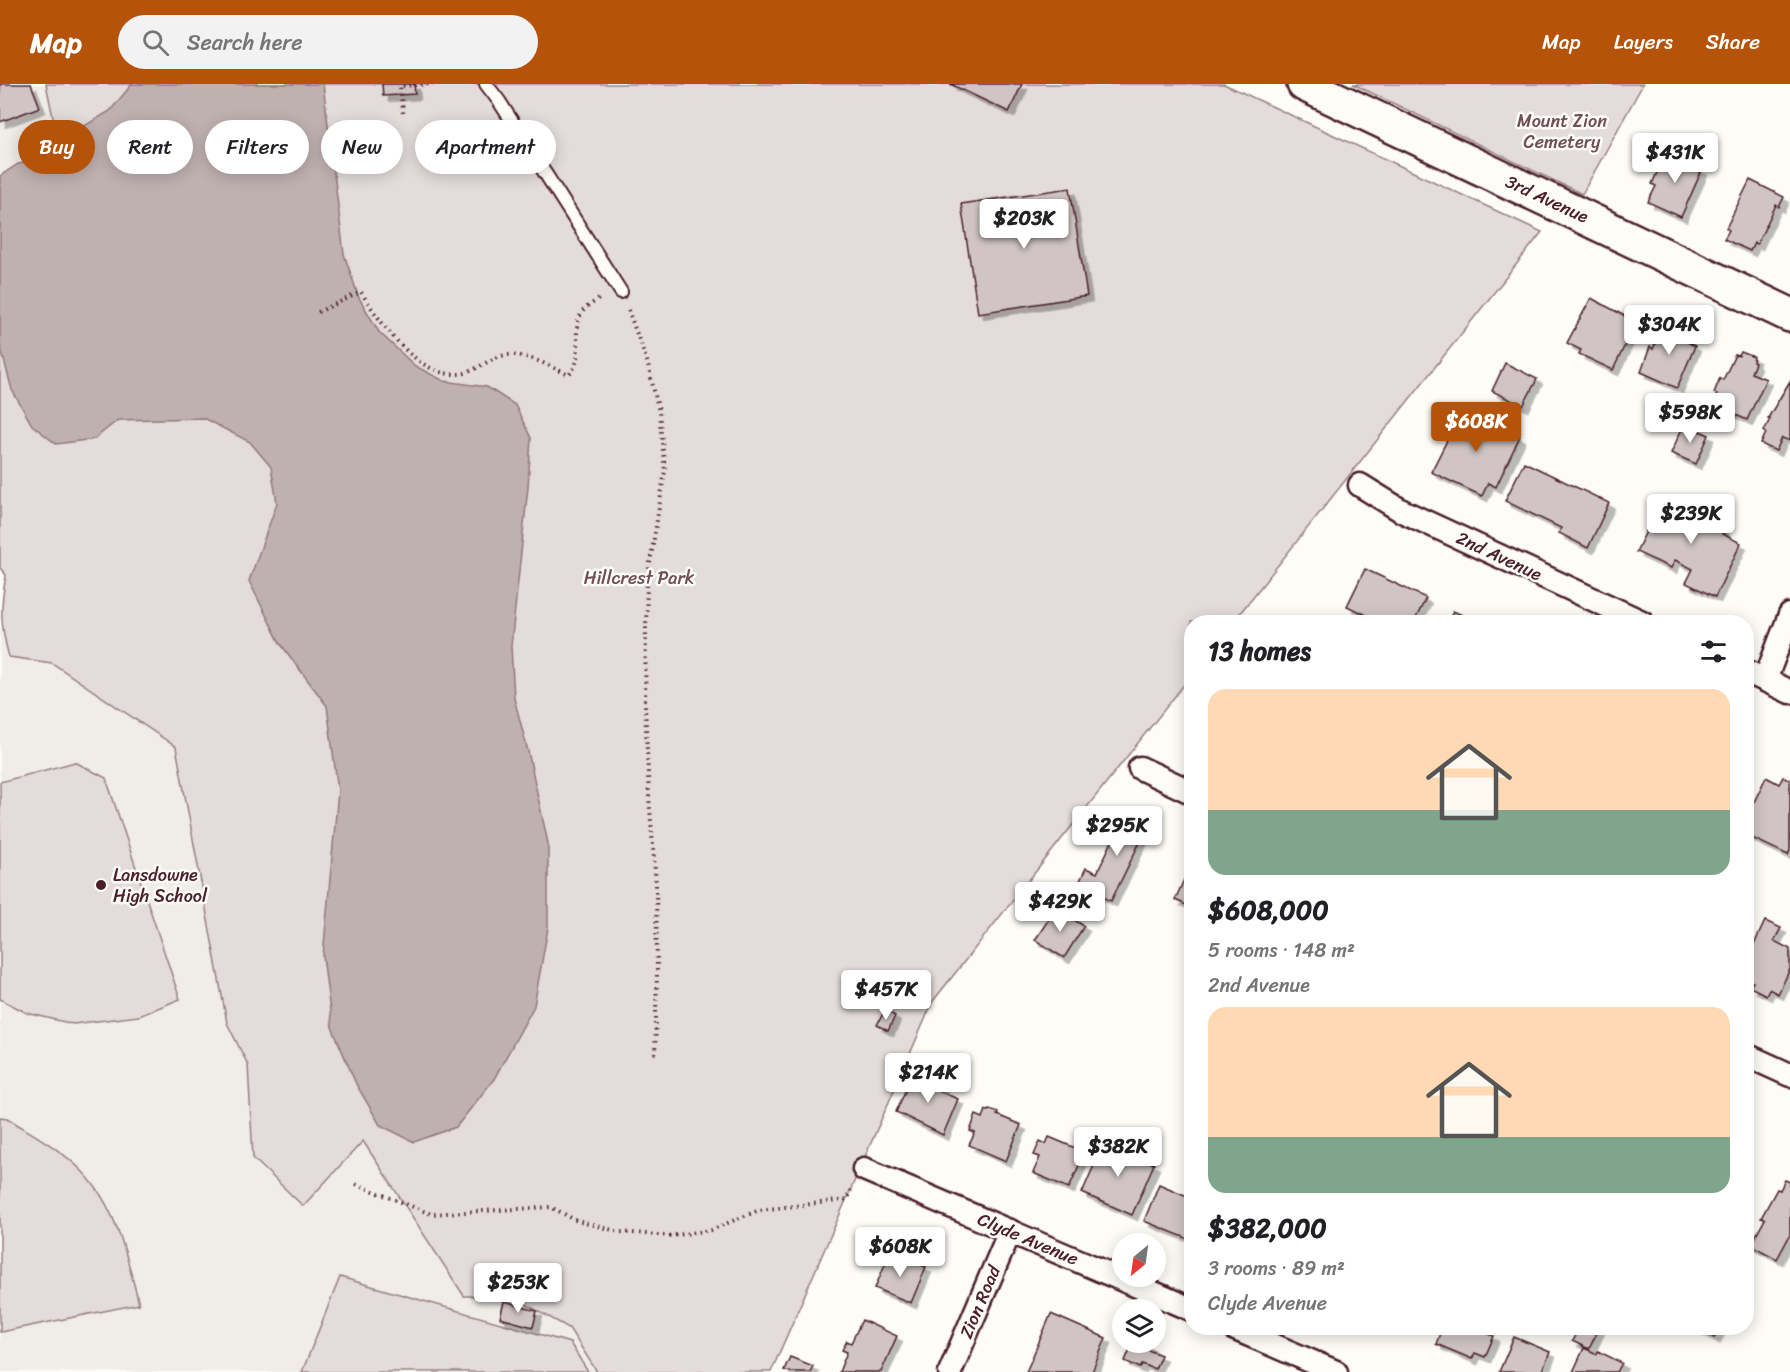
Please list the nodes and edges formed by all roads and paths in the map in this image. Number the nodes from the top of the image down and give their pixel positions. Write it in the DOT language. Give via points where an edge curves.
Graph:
graph roads {
  1 [pos="433,84"];
  2 [pos="486,84"];
  3 [pos="1318,87"];
  4 [pos="403,113"];
  5 [pos="620,290"];
  6 [pos="318,312"];
  7 [pos="1790,315"];
  8 [pos="1360,485"];
  9 [pos="1627,615"];
  10 [pos="1790,615"];
  11 [pos="1755,675"];
  12 [pos="1790,692"];
  13 [pos="1140,768"];
  14 [pos="1184,789"];
  15 [pos="655,1056"];
  16 [pos="1754,1059"];
  17 [pos="1790,1075"];
  18 [pos="864,1169"];
  19 [pos="356,1184"];
  20 [pos="1010,1231"];
  21 [pos="1184,1307"];
  22 [pos="1249,1335"];
  23 [pos="1329,1371"];
  24 [pos="950,1372"];
  1 -- 4 [label="path" via="400,86"];
  2 -- 5 [label="lane"];
  3 -- 7 [label="street, 3rd Avenue"];
  5 -- 6 [label="path" via="590,305 580,316 576,367 569,375 528,358 507,355 465,372 451,374 431,369 384,328 361,292"];
  5 -- 15 [label="path" via="659,412 665,471 647,581 646,627 645,705 656,894"];
  8 -- 9 [label="street, 2nd Avenue" via="1402,511"];
  10 -- 11 [label="street"];
  11 -- 12 [label="street"];
  13 -- 14 [label="street"];
  16 -- 17 [label="street"];
  18 -- 19 [label="path" via="846,1200 759,1210 711,1230 670,1236 620,1232 577,1221 551,1207 431,1214"];
  18 -- 20 [label="street, Clyde Avenue"];
  20 -- 21 [label="street, Clyde Avenue"];
  20 -- 24 [label="street, Zion Road"];
  22 -- 23 [label="street"];
}
